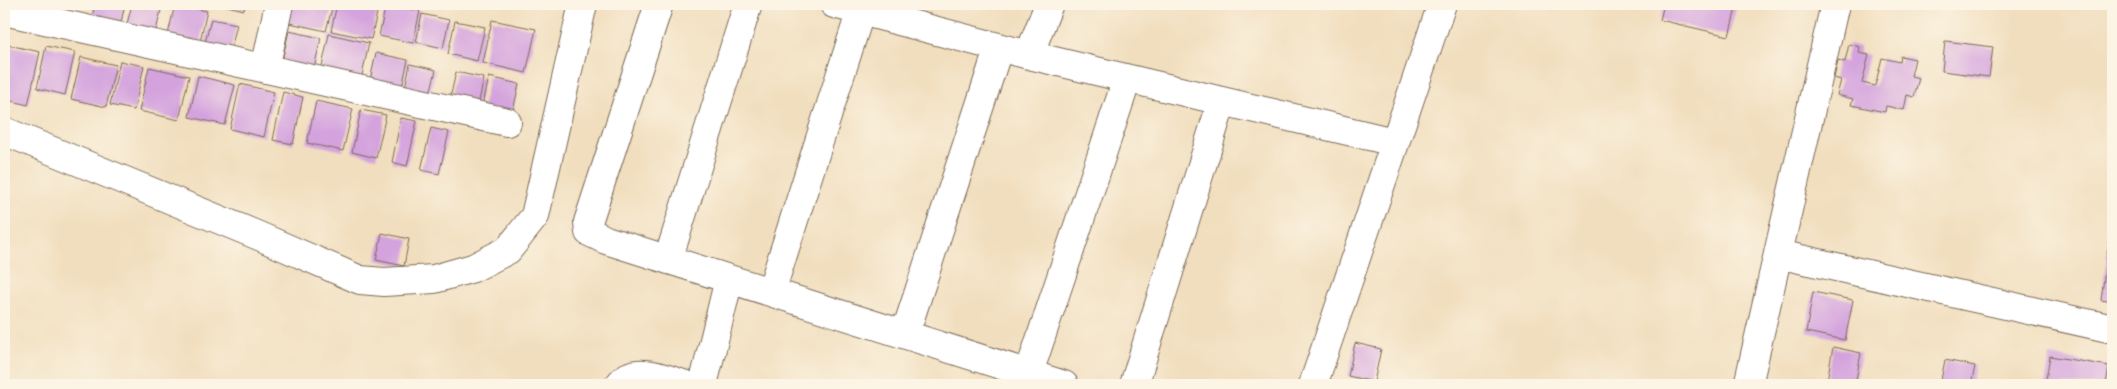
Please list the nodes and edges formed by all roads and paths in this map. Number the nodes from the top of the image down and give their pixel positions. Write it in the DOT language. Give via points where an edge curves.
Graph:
graph roads {
  1 [pos="279,4"];
  2 [pos="583,4"];
  3 [pos="659,4"];
  4 [pos="748,4"];
  5 [pos="834,4"];
  6 [pos="1049,4"];
  7 [pos="1442,4"];
  8 [pos="1835,4"];
  9 [pos="861,7"];
  10 [pos="4,11"];
  11 [pos="999,47"];
  12 [pos="1029,56"];
  13 [pos="265,69"];
  14 [pos="1128,79"];
  15 [pos="1222,101"];
  16 [pos="507,122"];
  17 [pos="4,131"];
  18 [pos="1394,142"];
  19 [pos="1778,254"];
  20 [pos="668,260"];
  21 [pos="729,279"];
  22 [pos="771,292"];
  23 [pos="2113,329"];
  24 [pos="905,334"];
  25 [pos="1027,380"];
  26 [pos="619,385"];
  27 [pos="686,385"];
  28 [pos="703,385"];
  29 [pos="1064,385"];
  30 [pos="1134,385"];
  31 [pos="1313,385"];
  32 [pos="1748,385"];
  1 -- 13 [label="street"];
  2 -- 17 [label="street" via="535,216 508,250 473,268 434,279 360,280"];
  3 -- 20 [label="street" via="588,222 589,232"];
  4 -- 20 [label="street"];
  5 -- 9 [label="street"];
  6 -- 12 [label="street"];
  7 -- 18 [label="street"];
  8 -- 19 [label="street"];
  9 -- 11 [label="street"];
  9 -- 22 [label="street"];
  10 -- 13 [label="street"];
  11 -- 12 [label="street"];
  11 -- 24 [label="street"];
  12 -- 14 [label="street"];
  13 -- 16 [label="street"];
  14 -- 15 [label="street"];
  14 -- 25 [label="street"];
  15 -- 18 [label="street"];
  15 -- 30 [label="street"];
  18 -- 31 [label="street"];
  19 -- 23 [label="street"];
  19 -- 32 [label="street"];
  20 -- 21 [label="street"];
  21 -- 22 [label="street"];
  21 -- 28 [label="street"];
  22 -- 24 [label="street"];
  24 -- 25 [label="street"];
  25 -- 29 [label="street"];
  26 -- 27 [label="street" via="630,375 646,374"];
}
